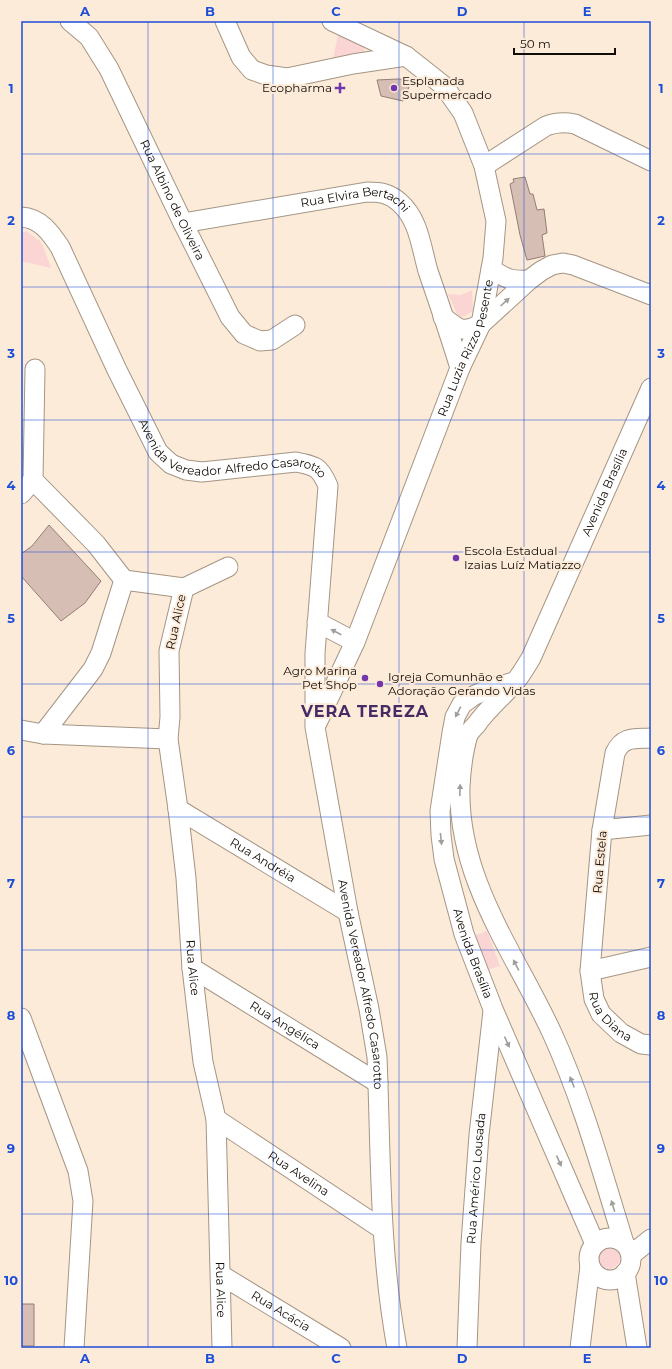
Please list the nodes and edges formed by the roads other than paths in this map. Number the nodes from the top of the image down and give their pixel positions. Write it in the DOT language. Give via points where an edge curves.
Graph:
graph roads {
  1 [pos="70,21"];
  2 [pos="225,21"];
  3 [pos="332,21"];
  4 [pos="406,56"];
  5 [pos="651,161"];
  6 [pos="484,166"];
  7 [pos="21,217"];
  8 [pos="183,223"];
  9 [pos="491,269"];
  10 [pos="530,280"];
  11 [pos="651,295"];
  12 [pos="443,317"];
  13 [pos="481,324"];
  14 [pos="295,325"];
  15 [pos="460,368"];
  16 [pos="35,369"];
  17 [pos="651,388"];
  18 [pos="27,487"];
  19 [pos="228,568"];
  20 [pos="124,580"];
  21 [pos="184,588"];
  22 [pos="317,622"];
  23 [pos="354,642"];
  24 [pos="315,727"];
  25 [pos="21,730"];
  26 [pos="43,734"];
  27 [pos="460,734"];
  28 [pos="651,738"];
  29 [pos="168,739"];
  30 [pos="178,809"];
  31 [pos="651,825"];
  32 [pos="602,830"];
  33 [pos="348,912"];
  34 [pos="651,957"];
  35 [pos="192,968"];
  36 [pos="590,971"];
  37 [pos="493,1009"];
  38 [pos="21,1018"];
  39 [pos="651,1045"];
  40 [pos="378,1083"];
  41 [pos="216,1119"];
  42 [pos="382,1229"];
  43 [pos="651,1239"];
  44 [pos="595,1244"];
  45 [pos="627,1257"];
  46 [pos="590,1266"];
  47 [pos="221,1275"];
  48 [pos="74,1348"];
  49 [pos="222,1348"];
  50 [pos="341,1348"];
  51 [pos="397,1348"];
  52 [pos="467,1348"];
  53 [pos="580,1348"];
  54 [pos="637,1348"];
  1 -- 8 [label="street, Rua Albino de Oliveira" via="89,37 109,69"];
  2 -- 4 [label="street" via="240,57 252,70 266,75 287,78"];
  3 -- 4 [label="street, Rua Luzia Rizzo Pesente"];
  4 -- 6 [label="street, Rua Luzia Rizzo Pesente" via="444,86 463,113"];
  5 -- 6 [label="street" via="568,122 546,126"];
  6 -- 9 [label="street, Rua Luzia Rizzo Pesente" via="496,221"];
  7 -- 22 [label="street, Avenida Vereador Alfredo Casarotto" via="37,222 50,232 60,247 158,452 171,464 186,470 202,472 296,462 311,465 322,472 328,486"];
  8 -- 12 [label="street, Rua Elvira Bertachi" via="367,192 384,193 399,202 411,217 421,241 427,269"];
  8 -- 14 [label="street, Rua Albino de Oliveira" via="230,317 244,334 260,341 272,340"];
  9 -- 10 [label="street" via="508,280"];
  9 -- 13 [label="street, Rua Luzia Rizzo Pesente"];
  10 -- 11 [label="street" via="552,265 573,264"];
  13 -- 10 [label="street, one-way"];
  12 -- 13 [label="street" via="459,329 474,328"];
  12 -- 15 [label="street, Rua Elvira Bertachi"];
  13 -- 15 [label="street, Rua Luzia Rizzo Pesente"];
  15 -- 23 [label="street, Rua Luzia Rizzo Pesente"];
  16 -- 18 [label="street"];
  17 -- 27 [label="street, Avenida Brasília" via="531,658 516,682"];
  18 -- 20 [label="street" via="96,544"];
  19 -- 21 [label="street"];
  20 -- 21 [label="street"];
  20 -- 26 [label="street" via="101,653 93,669"];
  21 -- 29 [label="street, Rua Alice" via="169,651"];
  23 -- 22 [label="street, one-way"];
  22 -- 24 [label="street, Avenida Vereador Alfredo Casarotto" via="314,653"];
  23 -- 24 [label="street, Rua Luzia Rizzo Pesente"];
  24 -- 33 [label="street, Avenida Vereador Alfredo Casarotto"];
  25 -- 26 [label="street"];
  26 -- 29 [label="street"];
  27 -- 37 [label="street, Avenida Brasília, one-way" via="440,812 441,835 444,859 464,934"];
  45 -- 27 [label="street, Avenida Brasília, one-way" via="586,1119 552,1033 498,930 473,868 464,836 460,802"];
  28 -- 32 [label="street, Rua Estela" via="632,739 619,746"];
  29 -- 30 [label="street, Rua Alice"];
  30 -- 33 [label="street, Rua Andréia"];
  30 -- 35 [label="street, Rua Alice"];
  31 -- 32 [label="street"];
  32 -- 36 [label="street, Rua Estela"];
  33 -- 40 [label="street, Avenida Vereador Alfredo Casarotto" via="373,1029"];
  34 -- 36 [label="street"];
  35 -- 40 [label="street, Rua Angélica"];
  35 -- 41 [label="street, Rua Alice" via="203,1062"];
  36 -- 39 [label="street, Rua Diana" via="594,999 601,1014 621,1033 641,1044"];
  37 -- 44 [label="street, Avenida Brasília, one-way"];
  37 -- 52 [label="street, Rua Américo Lousada" via="479,1135"];
  38 -- 48 [label="street" via="78,1171 83,1201"];
  40 -- 42 [label="street, Avenida Vereador Alfredo Casarotto"];
  41 -- 42 [label="street, Rua Avelina"];
  41 -- 47 [label="street, Rua Alice"];
  42 -- 51 [label="street, Avenida Vereador Alfredo Casarotto"];
  43 -- 45 [label="street"];
  44 -- 45 [label="street" via="606,1238 613,1238"];
  44 -- 46 [label="street" via="590,1254"];
  45 -- 46 [label="street" via="619,1277 612,1280 599,1277"];
  45 -- 54 [label="street, Avenida Brasília"];
  46 -- 53 [label="street"];
  47 -- 49 [label="street, Rua Alice"];
  47 -- 50 [label="street, Rua Acácia"];
}
